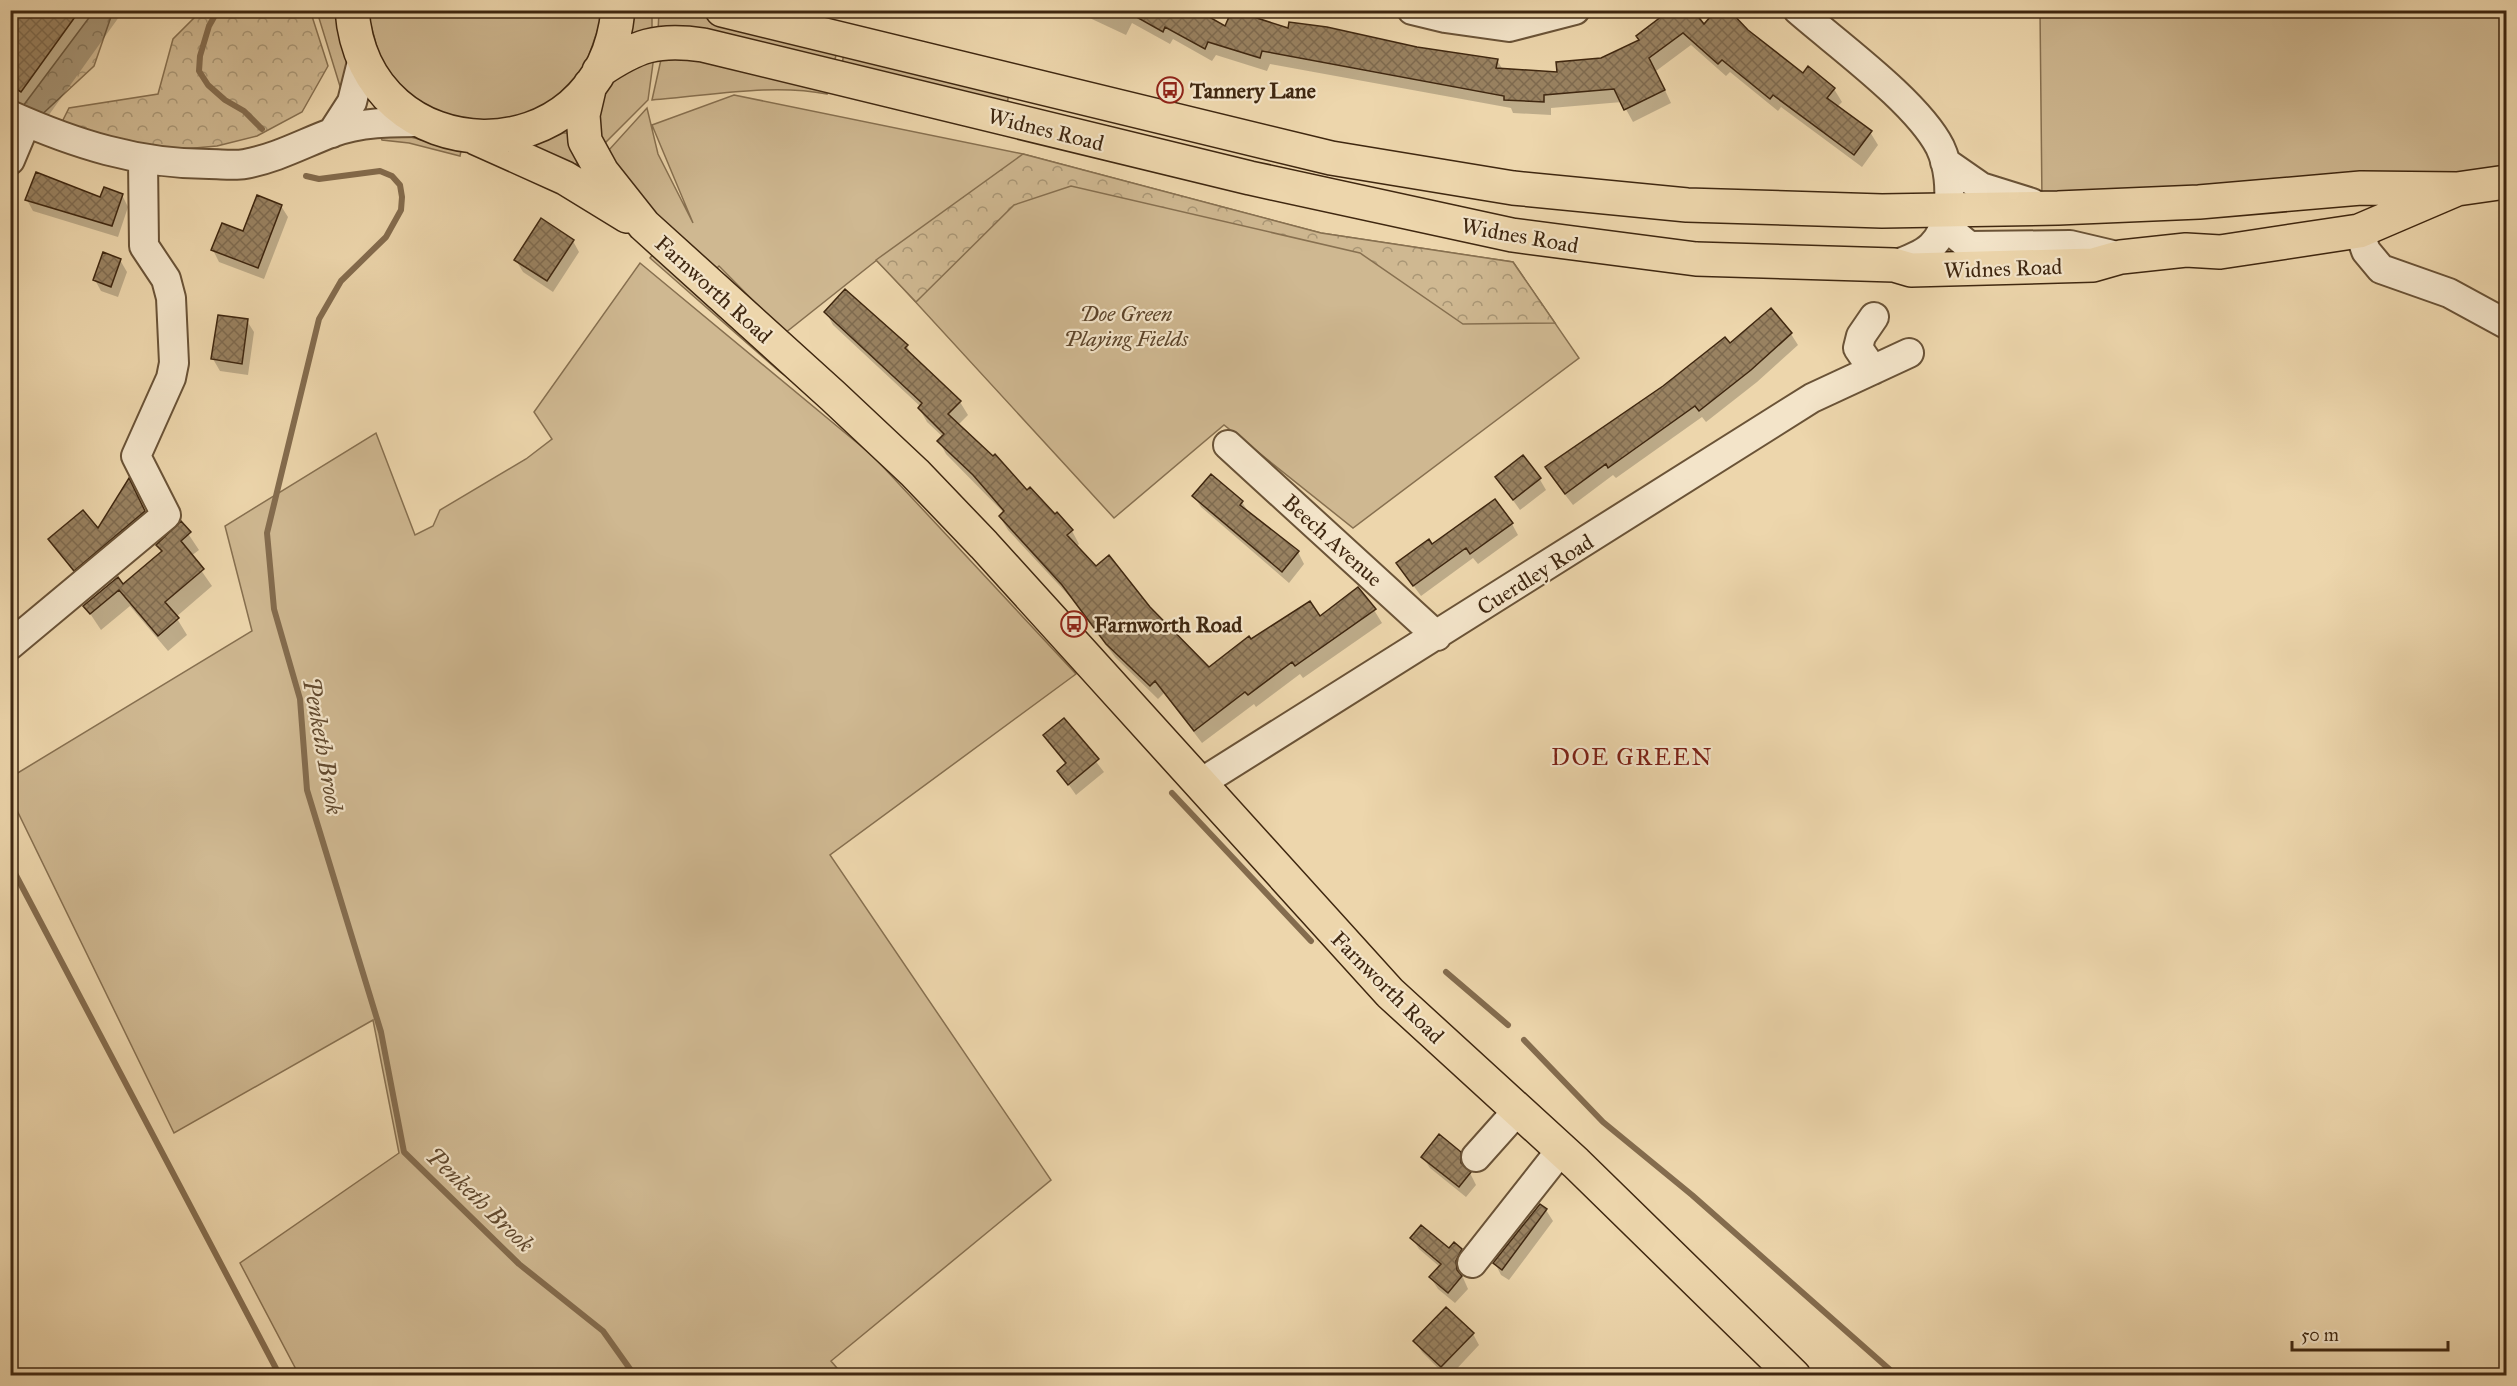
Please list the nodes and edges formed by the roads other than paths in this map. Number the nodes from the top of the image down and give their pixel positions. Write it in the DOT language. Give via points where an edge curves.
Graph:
graph roads {
  1 [pos="618,10"];
  2 [pos="722,10"];
  3 [pos="1412,10"];
  4 [pos="1575,10"];
  5 [pos="1798,10"];
  6 [pos="351,14"];
  7 [pos="363,58"];
  8 [pos="595,78"];
  9 [pos="18,119"];
  10 [pos="422,122"];
  11 [pos="332,133"];
  12 [pos="473,136"];
  13 [pos="10,160"];
  14 [pos="143,161"];
  15 [pos="1945,162"];
  16 [pos="2506,182"];
  17 [pos="2457,189"];
  18 [pos="2058,208"];
  19 [pos="1948,211"];
  20 [pos="644,225"];
  21 [pos="2359,231"];
  22 [pos="2121,257"];
  23 [pos="1894,264"];
  24 [pos="1874,317"];
  25 [pos="2506,324"];
  26 [pos="1909,353"];
  27 [pos="1873,370"];
  28 [pos="1228,445"];
  29 [pos="1437,636"];
  30 [pos="10,645"];
  31 [pos="1199,784"];
  32 [pos="1517,1111"];
  33 [pos="1561,1150"];
  34 [pos="1476,1156"];
  35 [pos="1472,1263"];
  36 [pos="1794,1376"];
  1 -- 8 [label="main road" via="610,48"];
  2 -- 19 [label="main road, Widnes Road" via="1244,139 1414,172 1513,188 1687,205"];
  3 -- 4 [label="street" via="1509,27"];
  5 -- 15 [label="street" via="1919,118"];
  6 -- 7 [label="main road"];
  7 -- 10 [label="main road" via="386,93"];
  7 -- 11 [label="street" via="352,102"];
  8 -- 12 [label="main road" via="570,108 545,124 507,135"];
  8 -- 20 [label="main road, Farnworth Road" via="583,115 585,141 602,172"];
  8 -- 23 [label="main road, Widnes Road" via="637,48 675,40 1332,197 1512,235 1696,259"];
  9 -- 13 [label="street"];
  9 -- 14 [label="street" via="62,137"];
  10 -- 11 [label="street" via="360,126"];
  10 -- 12 [label="main road"];
  11 -- 14 [label="street" via="286,154 243,165"];
  12 -- 20 [label="main road, Farnworth Road" via="565,178"];
  14 -- 30 [label="street" via="144,246 166,279 171,298 174,363 136,456 166,514"];
  15 -- 18 [label="street" via="1981,187"];
  15 -- 19 [label="street"];
  16 -- 17 [label="main road, Widnes Road"];
  17 -- 18 [label="main road, Widnes Road" via="2361,188 2199,202"];
  17 -- 21 [label="main road, Widnes Road"];
  18 -- 19 [label="main road, Widnes Road"];
  19 -- 22 [label="street" via="1950,230 1969,246 2070,245"];
  19 -- 23 [label="street" via="1936,243"];
  20 -- 31 [label="main road, Farnworth Road" via="915,473"];
  21 -- 22 [label="main road, Widnes Road" via="2220,252 2186,250"];
  21 -- 25 [label="street" via="2366,251 2381,269 2449,293"];
  22 -- 23 [label="main road, Widnes Road" via="2093,265 2003,269 1911,270"];
  24 -- 27 [label="street" via="1858,348"];
  26 -- 27 [label="street, Cuerdley Road"];
  27 -- 29 [label="street, Cuerdley Road" via="1812,398"];
  28 -- 29 [label="street, Beech Avenue"];
  29 -- 31 [label="street, Cuerdley Road"];
  31 -- 32 [label="main road, Farnworth Road" via="1390,993"];
  32 -- 33 [label="main road, Farnworth Road"];
  32 -- 34 [label="street"];
  33 -- 35 [label="street"];
  33 -- 36 [label="main road, Farnworth Road"];
}
